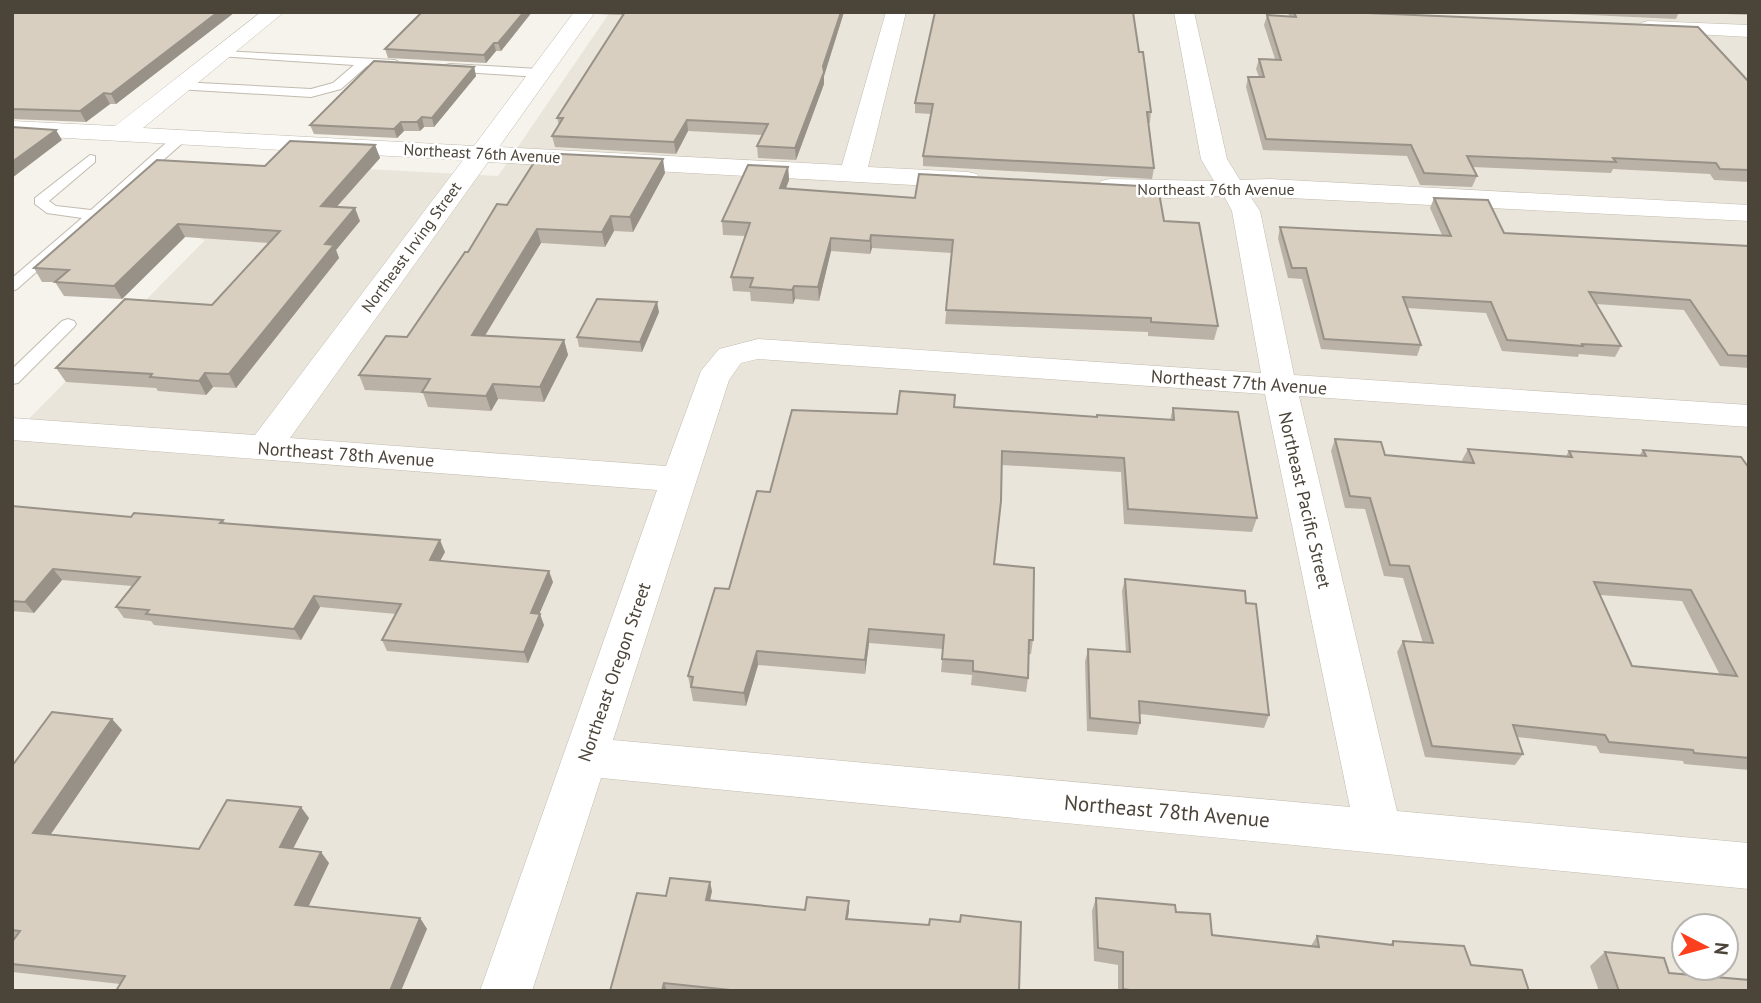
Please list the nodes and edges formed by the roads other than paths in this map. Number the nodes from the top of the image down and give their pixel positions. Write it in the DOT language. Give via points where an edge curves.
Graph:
graph roads {
  1 [pos="274,12"];
  2 [pos="584,12"];
  3 [pos="896,12"];
  4 [pos="1184,12"];
  5 [pos="1722,12"];
  6 [pos="1629,26"];
  7 [pos="1746,33"];
  8 [pos="222,54"];
  9 [pos="363,62"];
  10 [pos="414,65"];
  11 [pos="440,67"];
  12 [pos="540,73"];
  13 [pos="181,86"];
  14 [pos="12,128"];
  15 [pos="120,134"];
  16 [pos="181,137"];
  17 [pos="480,153"];
  18 [pos="90,159"];
  19 [pos="853,174"];
  20 [pos="990,181"];
  21 [pos="1086,186"];
  22 [pos="1234,187"];
  23 [pos="1749,213"];
  24 [pos="93,215"];
  25 [pos="12,286"];
  26 [pos="68,324"];
  27 [pos="730,356"];
  28 [pos="12,379"];
  29 [pos="1280,385"];
  30 [pos="1749,416"];
  31 [pos="12,429"];
  32 [pos="264,448"];
  33 [pos="679,479"];
  34 [pos="586,757"];
  35 [pos="1378,830"];
  36 [pos="1749,866"];
  37 [pos="506,991"];
  1 -- 8 [label="street"];
  2 -- 12 [label="street, Northeast Irving Street"];
  3 -- 19 [label="street"];
  4 -- 22 [label="street, Northeast Pacific Street" via="1214,159"];
  5 -- 7 [label="street"];
  6 -- 7 [label="street"];
  8 -- 9 [label="lane"];
  8 -- 13 [label="street"];
  9 -- 10 [label="lane"];
  9 -- 13 [label="lane" via="337,86 311,93"];
  11 -- 12 [label="lane"];
  12 -- 17 [label="street, Northeast Irving Street"];
  13 -- 15 [label="street"];
  14 -- 15 [label="street, Northeast 76th Avenue"];
  15 -- 16 [label="street, Northeast 76th Avenue"];
  16 -- 17 [label="street, Northeast 76th Avenue"];
  16 -- 24 [label="lane"];
  17 -- 19 [label="street, Northeast 76th Avenue"];
  17 -- 32 [label="street, Northeast Irving Street"];
  18 -- 24 [label="lane" via="40,201 52,210"];
  19 -- 20 [label="street, Northeast 76th Avenue"];
  21 -- 22 [label="street, Northeast 76th Avenue"];
  22 -- 23 [label="street, Northeast 76th Avenue"];
  22 -- 29 [label="street, Northeast Pacific Street" via="1246,211"];
  24 -- 25 [label="lane"];
  26 -- 28 [label="lane"];
  27 -- 29 [label="street, Northeast 77th Avenue" via="758,349"];
  27 -- 33 [label="street, Northeast Oregon Street" via="713,379"];
  29 -- 30 [label="street, Northeast 77th Avenue"];
  29 -- 35 [label="street, Northeast Pacific Street"];
  31 -- 32 [label="street, Northeast 78th Avenue"];
  32 -- 33 [label="street, Northeast 78th Avenue"];
  33 -- 34 [label="street, Northeast Oregon Street"];
  34 -- 35 [label="street, Northeast 78th Avenue"];
  34 -- 37 [label="street, Northeast Oregon Street"];
  35 -- 36 [label="street, Northeast 78th Avenue"];
}
